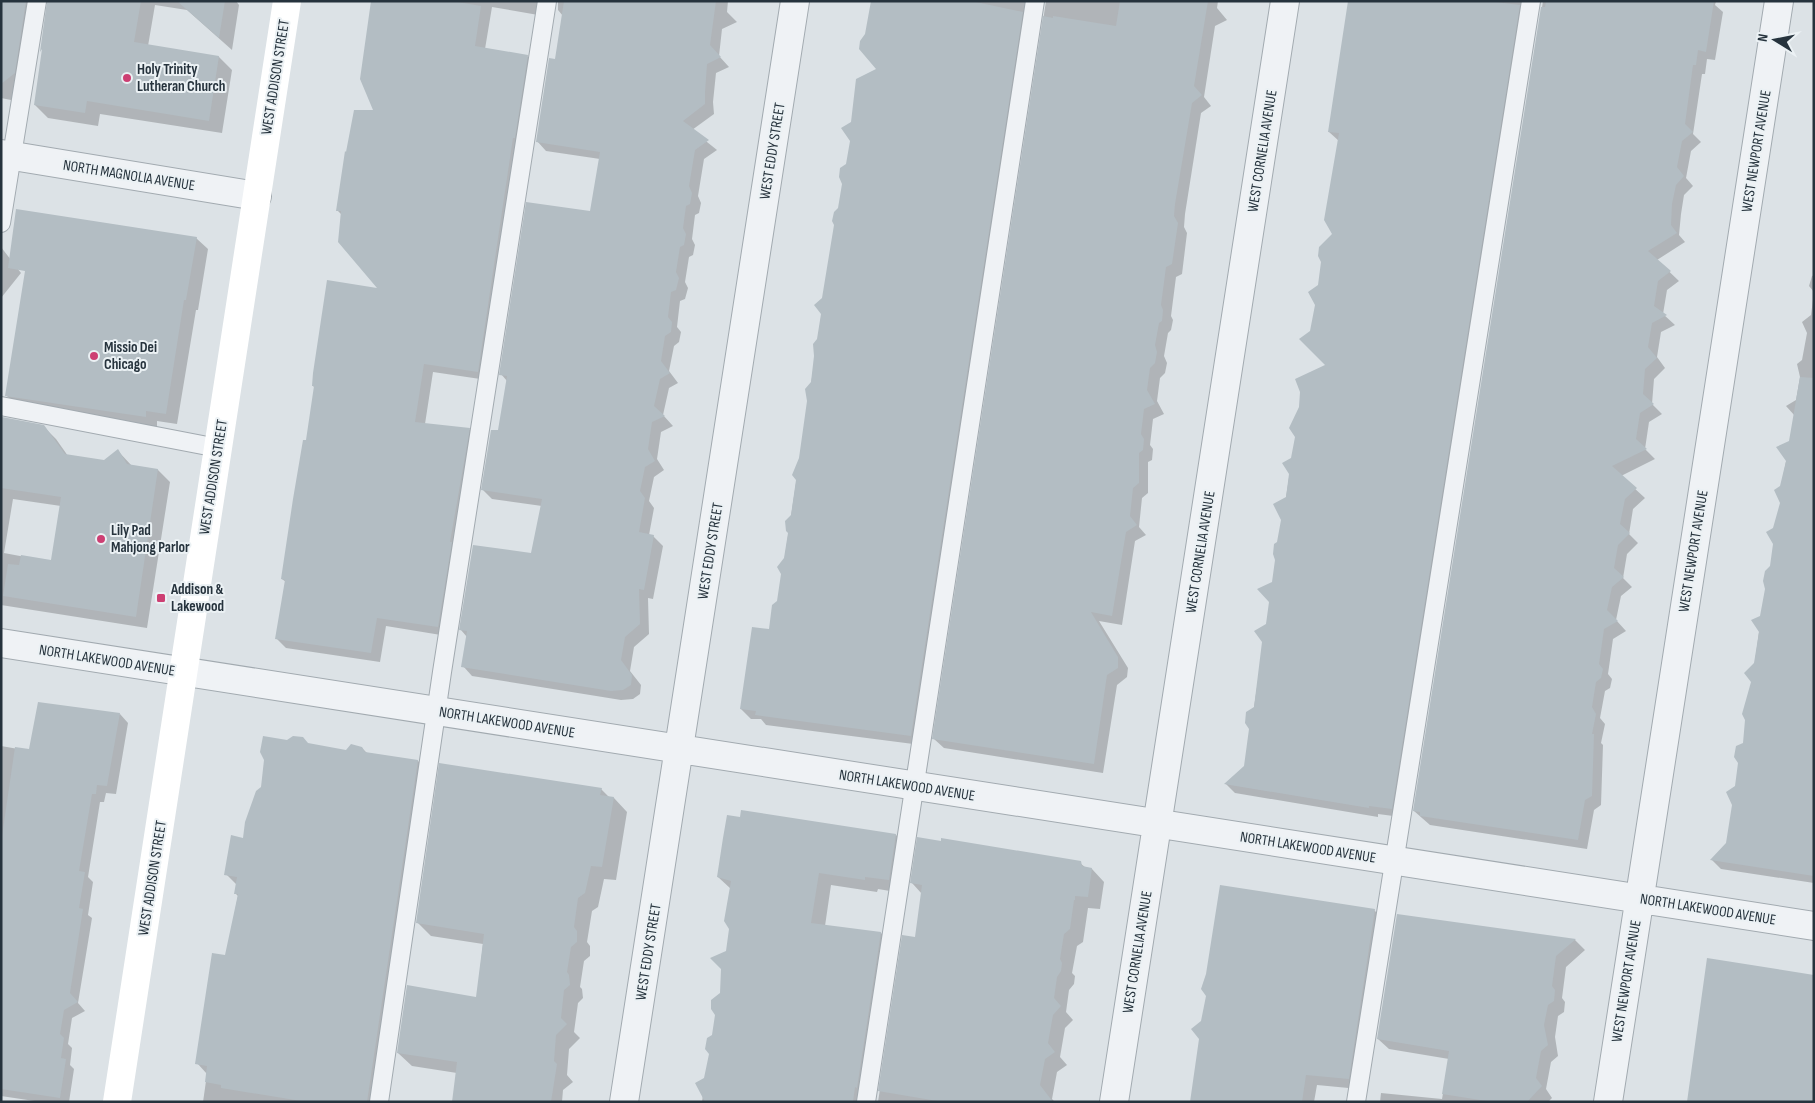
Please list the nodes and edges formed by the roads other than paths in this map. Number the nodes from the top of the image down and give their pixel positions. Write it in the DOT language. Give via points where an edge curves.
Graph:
graph roads {
  1 [pos="37,1"];
  2 [pos="287,1"];
  3 [pos="547,1"];
  4 [pos="795,1"];
  5 [pos="1035,1"];
  6 [pos="1285,1"];
  7 [pos="1532,1"];
  8 [pos="1779,1"];
  9 [pos="6,155"];
  10 [pos="257,196"];
  11 [pos="1,223"];
  12 [pos="1,406"];
  13 [pos="218,448"];
  14 [pos="1,643"];
  15 [pos="184,672"];
  16 [pos="436,711"];
  17 [pos="679,749"];
  18 [pos="914,786"];
  19 [pos="1157,823"];
  20 [pos="1393,860"];
  21 [pos="1639,898"];
  22 [pos="1814,926"];
  23 [pos="117,1102"];
  24 [pos="378,1102"];
  25 [pos="624,1102"];
  26 [pos="866,1102"];
  27 [pos="1114,1102"];
  28 [pos="1356,1102"];
  29 [pos="1608,1102"];
  1 -- 9 [label="lane"];
  2 -- 10 [label="street, WEST ADDISON STREET"];
  3 -- 16 [label="lane"];
  4 -- 17 [label="street, WEST EDDY STREET"];
  5 -- 18 [label="lane"];
  6 -- 19 [label="street, WEST CORNELIA AVENUE"];
  7 -- 20 [label="lane"];
  8 -- 21 [label="street, WEST NEWPORT AVENUE"];
  9 -- 10 [label="street, NORTH MAGNOLIA AVENUE"];
  9 -- 11 [label="lane"];
  10 -- 13 [label="street, WEST ADDISON STREET"];
  12 -- 13 [label="lane"];
  13 -- 15 [label="street, WEST ADDISON STREET"];
  14 -- 15 [label="street, NORTH LAKEWOOD AVENUE"];
  15 -- 16 [label="street, NORTH LAKEWOOD AVENUE"];
  15 -- 23 [label="street, WEST ADDISON STREET"];
  16 -- 17 [label="street, NORTH LAKEWOOD AVENUE"];
  16 -- 24 [label="lane"];
  17 -- 18 [label="street, NORTH LAKEWOOD AVENUE"];
  17 -- 25 [label="street, WEST EDDY STREET"];
  18 -- 19 [label="street, NORTH LAKEWOOD AVENUE"];
  18 -- 26 [label="lane"];
  19 -- 20 [label="street, NORTH LAKEWOOD AVENUE"];
  19 -- 27 [label="street, WEST CORNELIA AVENUE"];
  20 -- 21 [label="street, NORTH LAKEWOOD AVENUE"];
  20 -- 28 [label="lane"];
  21 -- 22 [label="street, NORTH LAKEWOOD AVENUE"];
  21 -- 29 [label="street, WEST NEWPORT AVENUE"];
}
